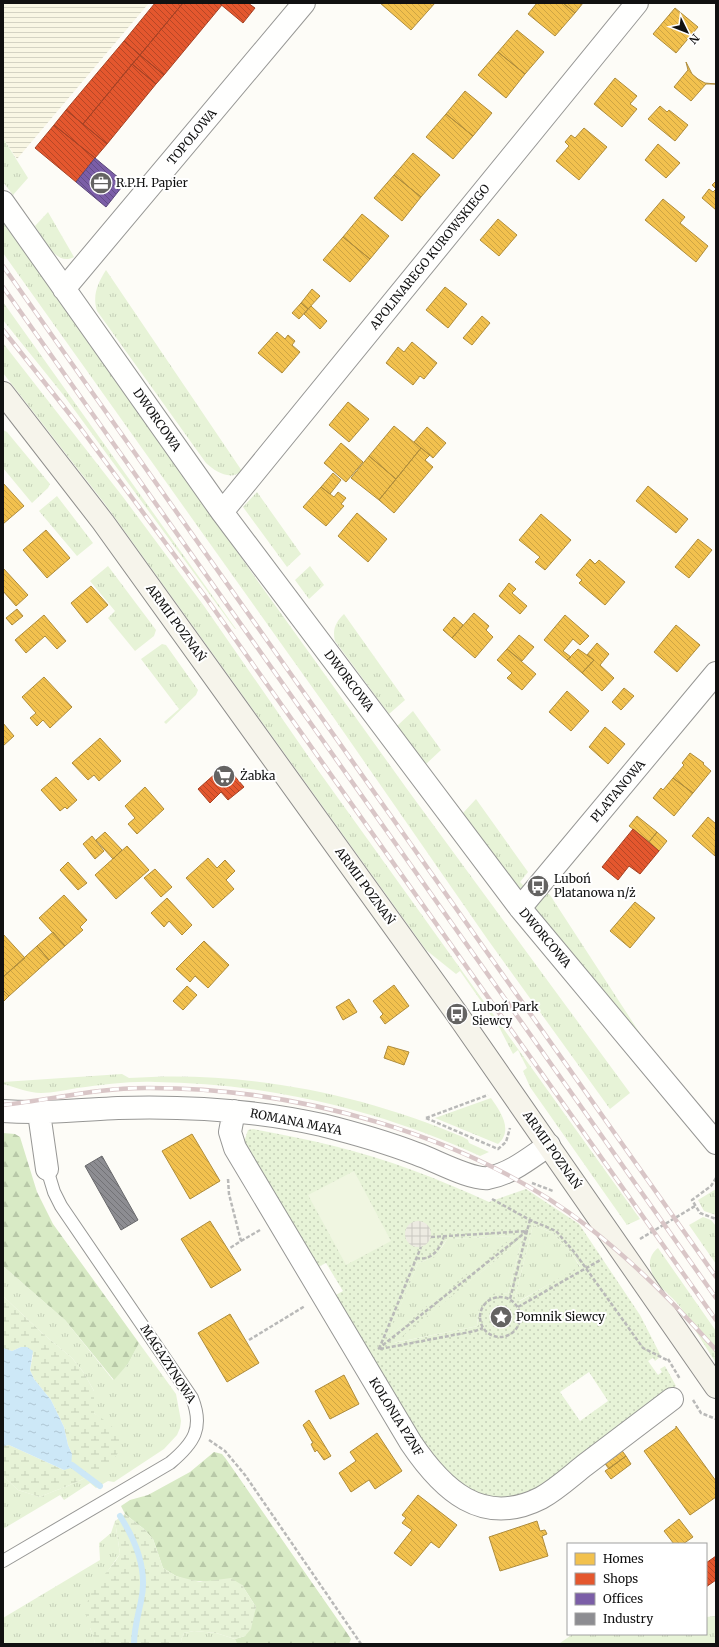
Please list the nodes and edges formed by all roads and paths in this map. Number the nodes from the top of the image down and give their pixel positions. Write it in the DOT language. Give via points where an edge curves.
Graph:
graph roads {
  1 [pos="304,3"];
  2 [pos="637,3"];
  3 [pos="3,202"];
  4 [pos="64,289"];
  5 [pos="3,393"];
  6 [pos="222,512"];
  7 [pos="716,673"];
  8 [pos="520,908"];
  9 [pos="494,1092"];
  10 [pos="234,1111"];
  11 [pos="3,1112"];
  12 [pos="33,1113"];
  13 [pos="510,1129"];
  14 [pos="716,1143"];
  15 [pos="549,1145"];
  16 [pos="46,1169"];
  17 [pos="228,1178"];
  18 [pos="716,1178"];
  19 [pos="488,1197"];
  20 [pos="695,1206"];
  21 [pos="530,1220"];
  22 [pos="716,1220"];
  23 [pos="265,1227"];
  24 [pos="527,1231"];
  25 [pos="444,1236"];
  26 [pos="431,1237"];
  27 [pos="241,1241"];
  28 [pos="634,1243"];
  29 [pos="421,1247"];
  30 [pos="230,1248"];
  31 [pos="607,1256"];
  32 [pos="416,1258"];
  33 [pos="586,1268"];
  34 [pos="510,1299"];
  35 [pos="309,1304"];
  36 [pos="518,1307"];
  37 [pos="483,1328"];
  38 [pos="249,1340"];
  39 [pos="370,1355"];
  40 [pos="670,1361"];
  41 [pos="716,1387"];
  42 [pos="672,1399"];
  43 [pos="196,1433"];
  44 [pos="3,1562"];
  45 [pos="361,1644"];
  1 -- 4 [label="street, TOPOLOWA"];
  2 -- 6 [label="street, APOLINAREGO KUROWSKIEGO"];
  3 -- 4 [label="street, DWORCOWA"];
  4 -- 6 [label="street, DWORCOWA"];
  5 -- 15 [label="main road, ARMII POZNAŃ" via="103,522"];
  6 -- 8 [label="street, DWORCOWA"];
  7 -- 8 [label="street, PLATANOWA"];
  8 -- 14 [label="street, DWORCOWA"];
  9 -- 13 [label="path" via="426,1118 498,1150 506,1142"];
  10 -- 12 [label="street, ROMANA MAYA" via="145,1108"];
  10 -- 15 [label="street, ROMANA MAYA" via="283,1117 344,1131 393,1145 478,1177 488,1178 504,1173"];
  10 -- 39 [label="street, KOLONIA PZNF" via="230,1132 235,1148"];
  11 -- 12 [label="street, ROMANA MAYA"];
  12 -- 16 [label="street, MAGAZYNOWA"];
  15 -- 41 [label="main road, ARMII POZNAŃ"];
  16 -- 43 [label="lane, MAGAZYNOWA" via="61,1206 192,1398 197,1411"];
  17 -- 27 [label="path" via="229,1194"];
  18 -- 20 [label="path" via="711,1186 692,1200"];
  19 -- 21 [label="path"];
  20 -- 22 [label="path" via="700,1213"];
  20 -- 28 [label="path"];
  21 -- 24 [label="path"];
  21 -- 33 [label="path" via="556,1231"];
  23 -- 27 [label="path"];
  24 -- 25 [label="path"];
  24 -- 34 [label="path"];
  24 -- 39 [label="path"];
  25 -- 26 [label="path"];
  25 -- 32 [label="path" via="438,1250 433,1254 421,1259"];
  27 -- 30 [label="path"];
  29 -- 32 [label="path"];
  31 -- 33 [label="path"];
  32 -- 39 [label="path"];
  33 -- 36 [label="path"];
  33 -- 40 [label="path" via="643,1348"];
  34 -- 36 [label="path"];
  34 -- 37 [label="path" via="495,1297 488,1300 480,1313"];
  35 -- 38 [label="path"];
  36 -- 37 [label="path" via="521,1314 520,1322 511,1335 495,1337"];
  37 -- 39 [label="path"];
  39 -- 42 [label="street, KOLONIA PZNF" via="411,1443 434,1475 455,1494 470,1502 498,1508 528,1504 542,1497"];
  43 -- 44 [label="lane" via="180,1454 160,1470"];
  43 -- 45 [label="path" via="218,1444 231,1457"];
}
